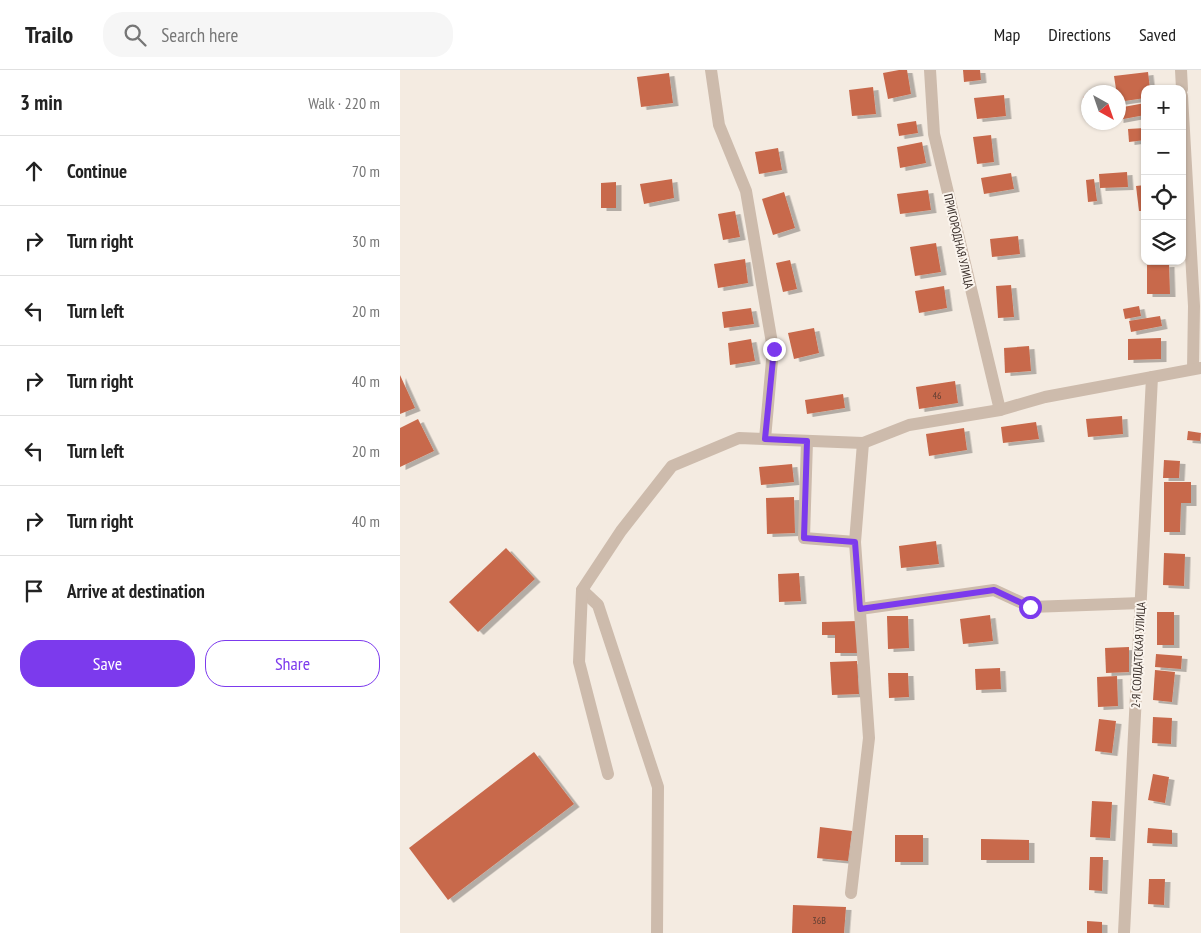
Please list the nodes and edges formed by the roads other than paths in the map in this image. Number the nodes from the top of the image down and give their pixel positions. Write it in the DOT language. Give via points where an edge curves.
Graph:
graph roads {
  1 [pos="711,70"];
  2 [pos="930,70"];
  3 [pos="1181,70"];
  4 [pos="1182,85"];
  5 [pos="1184,130"];
  6 [pos="1197,369"];
  7 [pos="1152,378"];
  8 [pos="1000,410"];
  9 [pos="765,439"];
  10 [pos="807,441"];
  11 [pos="863,443"];
  12 [pos="855,542"];
  13 [pos="582,590"];
  14 [pos="1141,603"];
  15 [pos="860,609"];
  16 [pos="608,774"];
  17 [pos="851,893"];
  18 [pos="657,933"];
  19 [pos="1124,933"];
  1 -- 9 [label="street" via="719,125 746,191 774,349"];
  2 -- 8 [label="street, ПРИГОРОДНАЯ УЛИЦА" via="934,134"];
  3 -- 4 [label="street"];
  5 -- 6 [label="street"];
  6 -- 7 [label="street"];
  7 -- 8 [label="street" via="1045,397"];
  7 -- 14 [label="street, 2-Я СОЛДАТСКАЯ УЛИЦА"];
  8 -- 11 [label="street" via="908,425"];
  9 -- 10 [label="street"];
  9 -- 13 [label="street" via="739,438 672,466 621,531"];
  10 -- 11 [label="street"];
  10 -- 12 [label="street" via="804,538"];
  11 -- 12 [label="street"];
  12 -- 15 [label="street"];
  13 -- 16 [label="street" via="579,662"];
  13 -- 18 [label="street" via="598,604 658,787"];
  14 -- 15 [label="street" via="1030,607 994,590"];
  14 -- 19 [label="street, 2-Я СОЛДАТСКАЯ УЛИЦА"];
  15 -- 17 [label="street" via="869,738"];
}
